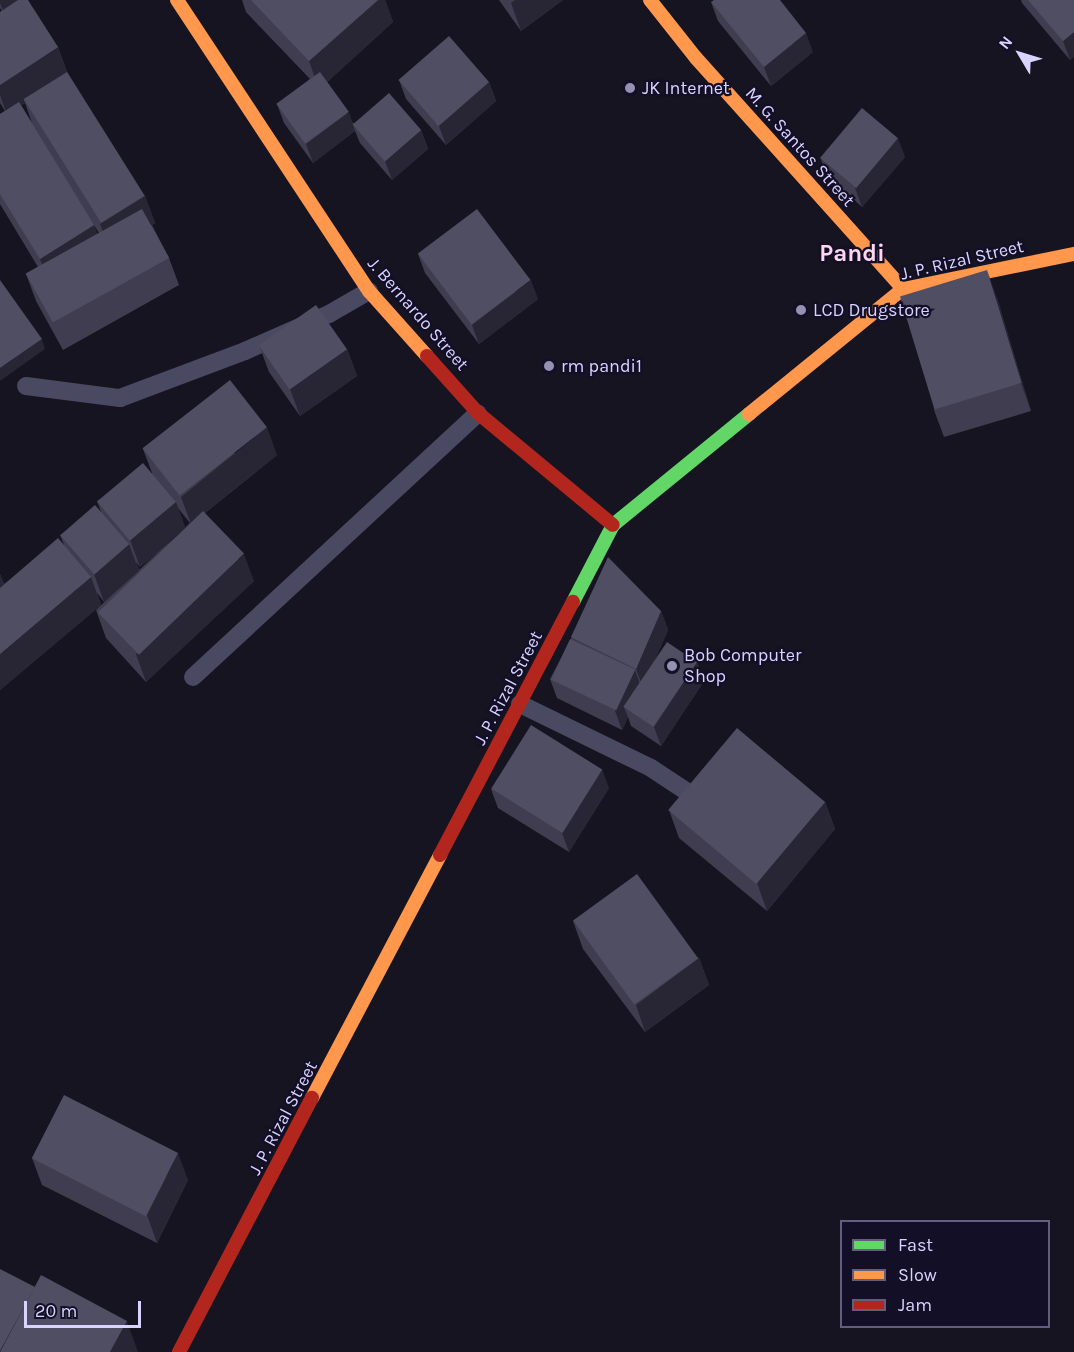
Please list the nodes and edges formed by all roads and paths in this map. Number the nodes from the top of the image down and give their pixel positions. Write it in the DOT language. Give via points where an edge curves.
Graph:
graph roads {
  1 [pos="177,0"];
  2 [pos="650,0"];
  3 [pos="1074,254"];
  4 [pos="903,289"];
  5 [pos="369,291"];
  6 [pos="26,387"];
  7 [pos="478,413"];
  8 [pos="613,525"];
  9 [pos="193,677"];
  10 [pos="520,704"];
  11 [pos="692,795"];
  12 [pos="179,1352"];
  1 -- 5 [label="main road, J. Bernardo Street"];
  2 -- 4 [label="main road, M. G. Santos Street" via="696,58"];
  3 -- 4 [label="main road, J. P. Rizal Street"];
  4 -- 8 [label="main road, J. P. Rizal Street"];
  5 -- 6 [label="lane" via="329,314 245,351 120,398"];
  5 -- 7 [label="main road, J. Bernardo Street"];
  7 -- 8 [label="main road, J. Bernardo Street"];
  7 -- 9 [label="lane"];
  8 -- 10 [label="main road, J. P. Rizal Street"];
  10 -- 11 [label="lane" via="651,768"];
  10 -- 12 [label="main road, J. P. Rizal Street"];
}
